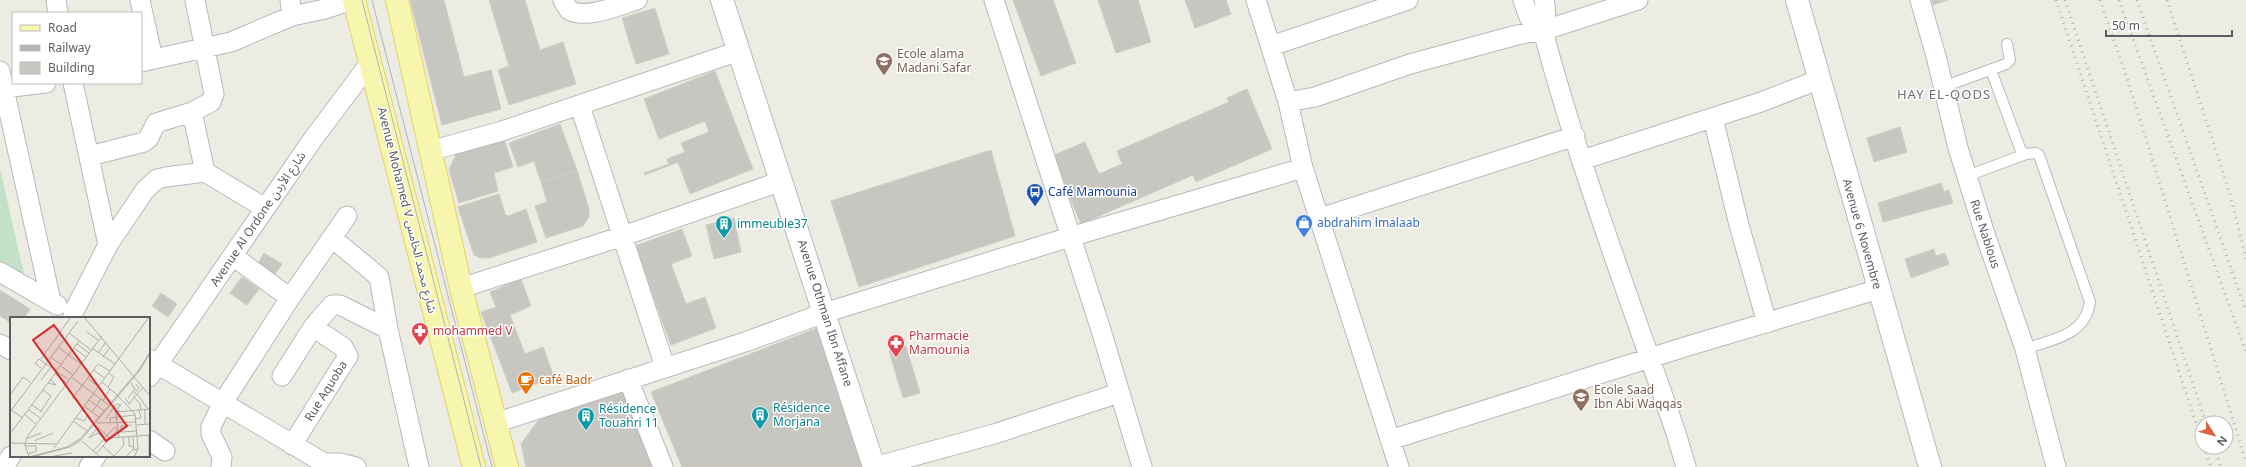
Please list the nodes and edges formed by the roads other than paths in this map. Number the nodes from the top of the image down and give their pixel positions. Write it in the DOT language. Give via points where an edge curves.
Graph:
graph roads {
  1 [pos="56,0"];
  2 [pos="140,0"];
  3 [pos="195,0"];
  4 [pos="353,0"];
  5 [pos="397,0"];
  6 [pos="563,0"];
  7 [pos="637,0"];
  8 [pos="722,0"];
  9 [pos="994,0"];
  10 [pos="1256,0"];
  11 [pos="1408,0"];
  12 [pos="1523,0"];
  13 [pos="1544,0"];
  14 [pos="1638,0"];
  15 [pos="1797,0"];
  16 [pos="1920,0"];
  17 [pos="291,8"];
  18 [pos="58,12"];
  19 [pos="141,12"];
  20 [pos="142,17"];
  21 [pos="1544,33"];
  22 [pos="2007,44"];
  23 [pos="1271,46"];
  24 [pos="204,48"];
  25 [pos="739,51"];
  26 [pos="147,61"];
  27 [pos="370,63"];
  28 [pos="1991,70"];
  29 [pos="1818,80"];
  30 [pos="24,84"];
  31 [pos="73,84"];
  32 [pos="1,85"];
  33 [pos="1942,87"];
  34 [pos="1288,102"];
  35 [pos="580,106"];
  36 [pos="192,112"];
  37 [pos="1713,118"];
  38 [pos="1575,136"];
  39 [pos="430,151"];
  40 [pos="2026,154"];
  41 [pos="90,156"];
  42 [pos="1582,160"];
  43 [pos="1303,168"];
  44 [pos="205,172"];
  45 [pos="1967,176"];
  46 [pos="782,181"];
  47 [pos="265,208"];
  48 [pos="347,216"];
  49 [pos="1320,218"];
  50 [pos="623,236"];
  51 [pos="1070,237"];
  52 [pos="332,238"];
  53 [pos="108,244"];
  54 [pos="233,256"];
  55 [pos="0,272"];
  56 [pos="461,288"];
  57 [pos="1879,289"];
  58 [pos="290,298"];
  59 [pos="51,302"];
  60 [pos="824,313"];
  61 [pos="77,316"];
  62 [pos="1767,323"];
  63 [pos="313,327"];
  64 [pos="388,329"];
  65 [pos="0,344"];
  66 [pos="10,349"];
  67 [pos="2025,349"];
  68 [pos="1650,359"];
  69 [pos="665,366"];
  70 [pos="152,367"];
  71 [pos="282,376"];
  72 [pos="628,379"];
  73 [pos="1119,393"];
  74 [pos="222,404"];
  75 [pos="495,423"];
  76 [pos="1390,440"];
  77 [pos="150,441"];
  78 [pos="292,445"];
  79 [pos="165,451"];
  80 [pos="10,457"];
  81 [pos="95,457"];
  82 [pos="0,464"];
  83 [pos="322,465"];
  84 [pos="4,467"];
  85 [pos="89,467"];
  86 [pos="221,467"];
  87 [pos="356,467"];
  88 [pos="419,467"];
  89 [pos="474,467"];
  90 [pos="507,467"];
  91 [pos="663,467"];
  92 [pos="874,467"];
  93 [pos="1142,467"];
  94 [pos="1399,467"];
  95 [pos="1686,467"];
  96 [pos="1930,467"];
  97 [pos="2056,467"];
  1 -- 18 [label="street"];
  2 -- 19 [label="street"];
  3 -- 24 [label="street"];
  4 -- 17 [label="street" via="325,9"];
  4 -- 27 [label="main road, Avenue Mohamed V شارع محمد الخامس"];
  5 -- 39 [label="main road"];
  6 -- 7 [label="street" via="569,10 581,13"];
  8 -- 25 [label="street, Avenue Othman Ibn Affane"];
  9 -- 51 [label="street"];
  10 -- 23 [label="street"];
  11 -- 23 [label="street"];
  12 -- 21 [label="street" via="1529,17"];
  13 -- 21 [label="street"];
  14 -- 21 [label="street"];
  15 -- 29 [label="street, Avenue 6 Novembre"];
  16 -- 33 [label="street, Rue Nablous"];
  17 -- 24 [label="street" via="231,42"];
  20 -- 26 [label="street"];
  21 -- 34 [label="street" via="1517,35 1410,64 1315,96"];
  21 -- 38 [label="street"];
  22 -- 28 [label="lane" via="2010,60"];
  23 -- 34 [label="street"];
  24 -- 26 [label="street"];
  24 -- 36 [label="street" via="213,98 207,105"];
  25 -- 35 [label="street"];
  25 -- 46 [label="street, Avenue Othman Ibn Affane"];
  27 -- 47 [label="street, Avenue Al Ordone شارع الأردن"];
  27 -- 89 [label="main road, Avenue Mohamed V شارع محمد الخامس"];
  28 -- 33 [label="lane"];
  28 -- 40 [label="lane" via="2017,142 2021,151"];
  29 -- 37 [label="street"];
  29 -- 57 [label="street, Avenue 6 Novembre"];
  30 -- 32 [label="street"];
  31 -- 41 [label="street"];
  32 -- 59 [label="street"];
  33 -- 45 [label="street, Rue Nablous"];
  34 -- 43 [label="street"];
  35 -- 39 [label="street"];
  35 -- 50 [label="street"];
  36 -- 41 [label="street" via="156,123 144,142"];
  36 -- 44 [label="street"];
  37 -- 42 [label="street"];
  37 -- 62 [label="street" via="1739,225"];
  38 -- 42 [label="street"];
  38 -- 49 [label="street"];
  39 -- 56 [label="main road"];
  40 -- 45 [label="lane"];
  40 -- 67 [label="lane" via="2039,155 2090,302 2085,320 2079,327 2070,333"];
  41 -- 53 [label="street"];
  42 -- 68 [label="street"];
  43 -- 49 [label="street"];
  43 -- 51 [label="street"];
  44 -- 47 [label="street"];
  44 -- 53 [label="street" via="157,179"];
  45 -- 67 [label="street, Rue Nablous" via="1998,275"];
  46 -- 50 [label="street"];
  46 -- 60 [label="street, Avenue Othman Ibn Affane"];
  47 -- 54 [label="street, Avenue Al Ordone شارع الأردن"];
  48 -- 52 [label="street"];
  49 -- 76 [label="street"];
  50 -- 56 [label="street"];
  50 -- 69 [label="street"];
  51 -- 60 [label="street"];
  51 -- 73 [label="street"];
  52 -- 58 [label="street"];
  52 -- 64 [label="street" via="379,277"];
  53 -- 61 [label="street"];
  54 -- 58 [label="street"];
  54 -- 70 [label="street, Avenue Al Ordone شارع الأردن"];
  55 -- 59 [label="street"];
  56 -- 75 [label="main road"];
  57 -- 62 [label="street"];
  57 -- 96 [label="street, Avenue 6 Novembre"];
  58 -- 74 [label="street"];
  59 -- 61 [label="street"];
  60 -- 69 [label="street" via="745,342"];
  60 -- 92 [label="street, Avenue Othman Ibn Affane"];
  62 -- 68 [label="street"];
  63 -- 64 [label="street" via="327,308 336,304"];
  63 -- 71 [label="street"];
  63 -- 78 [label="street, Rue Aquoba" via="343,348 348,356"];
  64 -- 88 [label="street"];
  65 -- 66 [label="street"];
  67 -- 97 [label="street, Rue Nablous"];
  68 -- 76 [label="street"];
  68 -- 95 [label="street"];
  69 -- 72 [label="street"];
  70 -- 74 [label="street"];
  72 -- 75 [label="street"];
  72 -- 91 [label="street"];
  73 -- 92 [label="street" via="994,434"];
  73 -- 93 [label="street"];
  74 -- 78 [label="street"];
  74 -- 86 [label="street" via="211,428 211,434 222,457"];
  75 -- 90 [label="main road"];
  76 -- 94 [label="street"];
  77 -- 79 [label="street"];
  78 -- 83 [label="street"];
  80 -- 84 [label="street"];
  81 -- 85 [label="street"];
  82 -- 84 [label="street"];
  83 -- 87 [label="street" via="340,463"];
}
